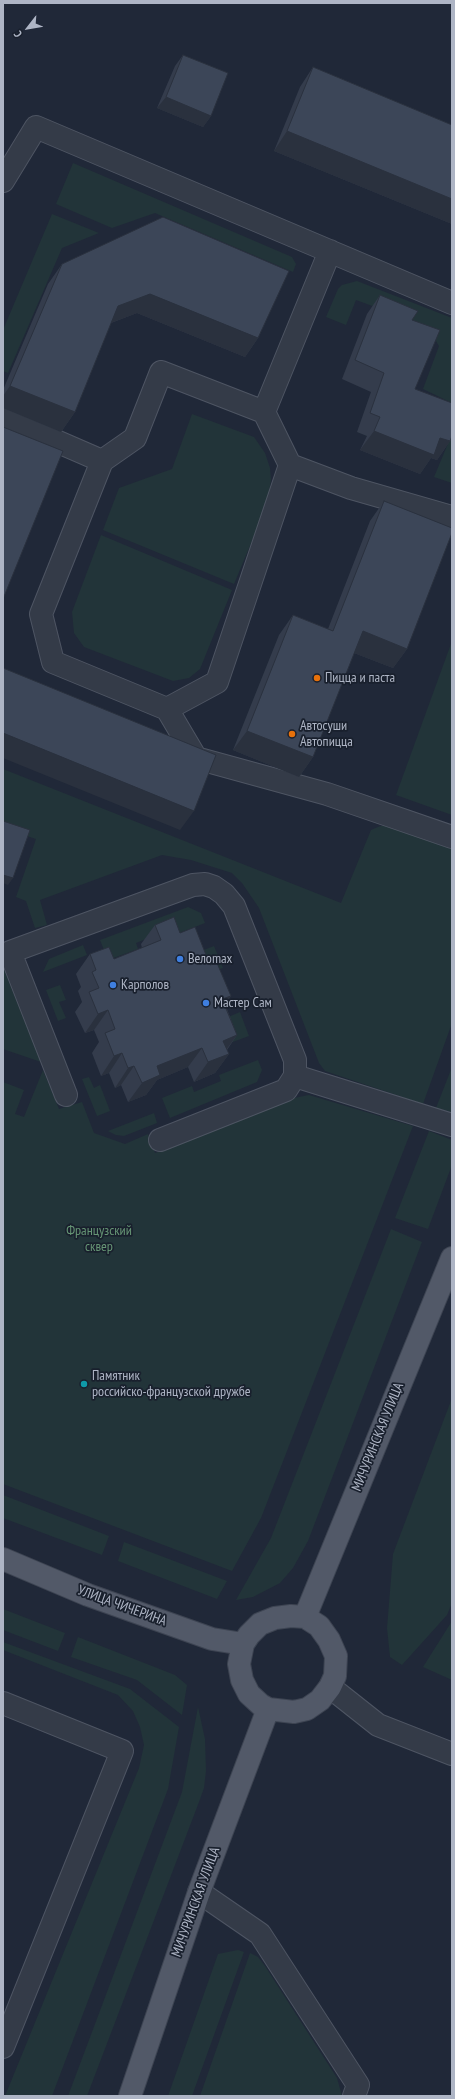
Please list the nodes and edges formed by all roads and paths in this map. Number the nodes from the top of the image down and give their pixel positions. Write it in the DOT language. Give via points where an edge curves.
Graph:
graph roads {
  1 [pos="3,181"];
  2 [pos="330,251"];
  3 [pos="452,302"];
  4 [pos="264,412"];
  5 [pos="3,418"];
  6 [pos="102,461"];
  7 [pos="290,465"];
  8 [pos="452,517"];
  9 [pos="167,709"];
  10 [pos="452,837"];
  11 [pos="295,1076"];
  12 [pos="66,1095"];
  13 [pos="452,1125"];
  14 [pos="160,1140"];
  15 [pos="452,1258"];
  16 [pos="3,1559"];
  17 [pos="305,1617"];
  18 [pos="243,1644"];
  19 [pos="330,1687"];
  20 [pos="3,1703"];
  21 [pos="268,1709"];
  22 [pos="452,1754"];
  23 [pos="199,1892"];
  24 [pos="3,2047"];
  25 [pos="130,2096"];
  26 [pos="354,2096"];
  1 -- 2 [label="street" via="36,127"];
  2 -- 3 [label="street"];
  2 -- 4 [label="street"];
  4 -- 6 [label="street" via="161,372 135,438"];
  4 -- 7 [label="street"];
  5 -- 6 [label="street"];
  6 -- 9 [label="street" via="41,614 53,662"];
  7 -- 8 [label="street" via="351,488"];
  7 -- 9 [label="street" via="217,682"];
  9 -- 10 [label="street" via="196,758 327,794"];
  11 -- 12 [label="street" via="295,1060 234,906 214,887 193,884 10,952"];
  11 -- 13 [label="street"];
  11 -- 14 [label="street" via="286,1090"];
  15 -- 17 [label="main road, МИЧУРИНСКАЯ УЛИЦА"];
  16 -- 18 [label="main road, УЛИЦА ЧИЧЕРИНА" via="96,1598 212,1639"];
  17 -- 18 [label="main road" via="280,1617 260,1624"];
  17 -- 19 [label="main road" via="319,1626 336,1656 335,1676"];
  18 -- 21 [label="main road" via="239,1664 242,1680 249,1694"];
  19 -- 21 [label="main road" via="320,1700 307,1709 294,1712"];
  19 -- 22 [label="street" via="378,1724"];
  20 -- 24 [label="street" via="122,1751"];
  21 -- 23 [label="main road, МИЧУРИНСКАЯ УЛИЦА"];
  23 -- 25 [label="main road, МИЧУРИНСКАЯ УЛИЦА"];
  23 -- 26 [label="street" via="260,1934 358,2085"];
}
